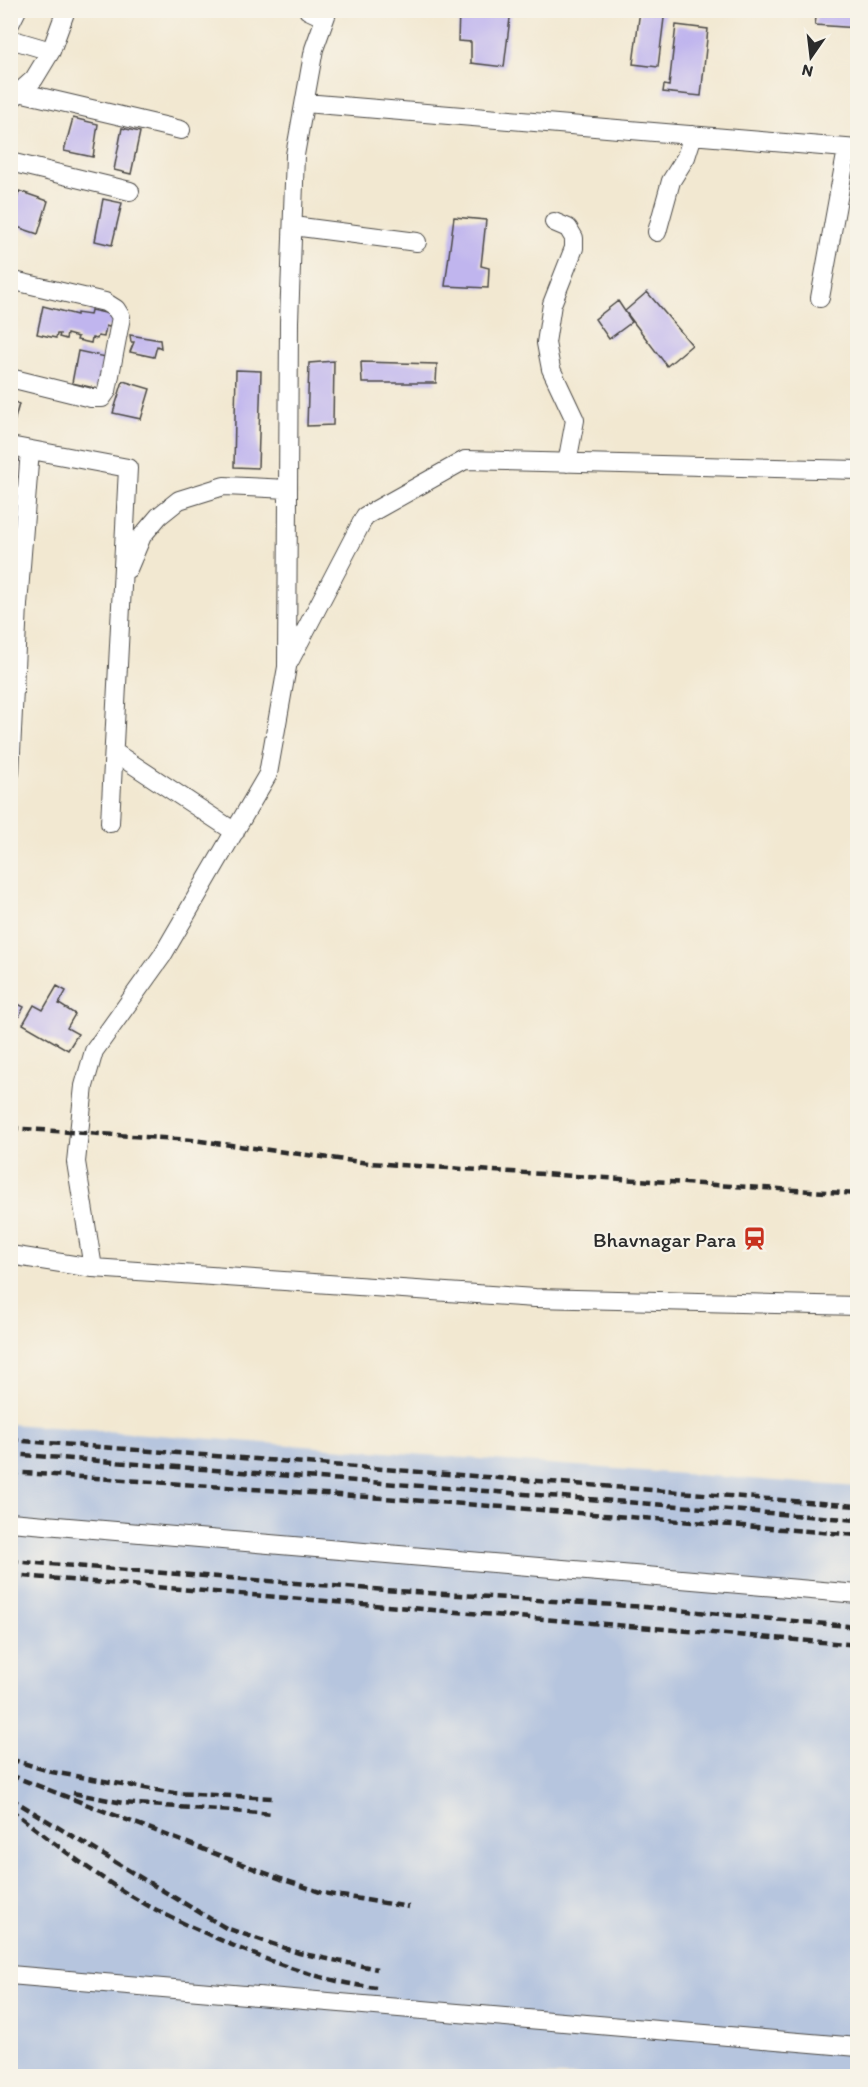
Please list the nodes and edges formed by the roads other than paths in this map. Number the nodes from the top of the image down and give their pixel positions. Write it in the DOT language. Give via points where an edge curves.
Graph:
graph roads {
  1 [pos="17,10"];
  2 [pos="66,10"];
  3 [pos="308,10"];
  4 [pos="327,14"];
  5 [pos="10,24"];
  6 [pos="10,39"];
  7 [pos="51,51"];
  8 [pos="15,96"];
  9 [pos="305,102"];
  10 [pos="181,130"];
  11 [pos="693,135"];
  12 [pos="852,149"];
  13 [pos="10,162"];
  14 [pos="130,191"];
  15 [pos="554,222"];
  16 [pos="293,226"];
  17 [pos="657,232"];
  18 [pos="417,242"];
  19 [pos="10,280"];
  20 [pos="820,298"];
  21 [pos="10,378"];
  22 [pos="10,446"];
  23 [pos="30,450"];
  24 [pos="567,463"];
  25 [pos="858,470"];
  26 [pos="288,489"];
  27 [pos="122,581"];
  28 [pos="286,667"];
  29 [pos="114,752"];
  30 [pos="10,773"];
  31 [pos="110,823"];
  32 [pos="235,832"];
  33 [pos="10,1255"];
  34 [pos="93,1268"];
  35 [pos="858,1306"];
  36 [pos="10,1522"];
  37 [pos="858,1594"];
  38 [pos="10,1975"];
  39 [pos="858,2047"];
  1 -- 5 [label="street"];
  2 -- 7 [label="street"];
  3 -- 4 [label="street"];
  4 -- 9 [label="street" via="314,49"];
  6 -- 7 [label="street"];
  7 -- 8 [label="street" via="34,79"];
  8 -- 10 [label="street"];
  9 -- 11 [label="street"];
  9 -- 16 [label="street" via="296,155"];
  11 -- 12 [label="street"];
  11 -- 17 [label="street" via="686,157 671,181"];
  12 -- 20 [label="street"];
  13 -- 14 [label="street"];
  15 -- 24 [label="street" via="568,228 574,238 552,304 546,343 551,369 575,420"];
  16 -- 18 [label="street"];
  16 -- 26 [label="street"];
  19 -- 21 [label="street" via="105,302 121,317 107,391 102,398"];
  22 -- 23 [label="street"];
  23 -- 27 [label="street" via="128,468"];
  23 -- 30 [label="street"];
  24 -- 25 [label="street"];
  24 -- 28 [label="street" via="465,460 365,516"];
  26 -- 27 [label="street" via="224,486 179,500 142,536"];
  26 -- 28 [label="street"];
  27 -- 29 [label="street"];
  28 -- 32 [label="street" via="268,774"];
  29 -- 31 [label="street"];
  29 -- 32 [label="street"];
  32 -- 34 [label="street" via="162,956 94,1051 84,1086 76,1162"];
  33 -- 34 [label="street"];
  34 -- 35 [label="street" via="535,1298"];
  36 -- 37 [label="street"];
  38 -- 39 [label="street"];
}
